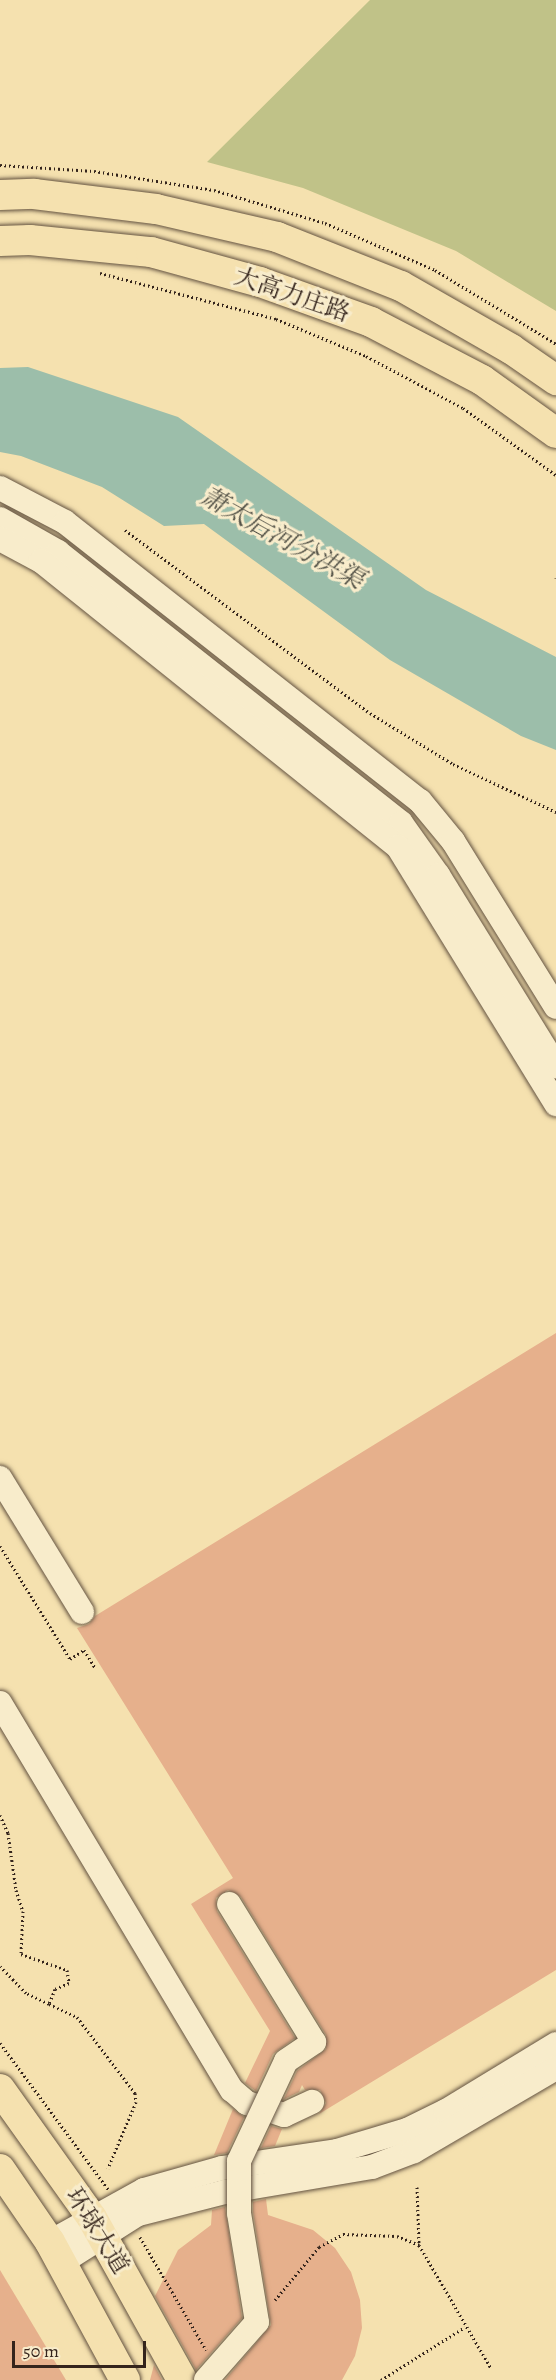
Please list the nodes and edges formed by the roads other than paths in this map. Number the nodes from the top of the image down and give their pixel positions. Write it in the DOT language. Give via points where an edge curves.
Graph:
graph roads {
  1 [pos="0,195"];
  2 [pos="0,241"];
  3 [pos="556,380"];
  4 [pos="556,433"];
  5 [pos="0,488"];
  6 [pos="0,519"];
  7 [pos="0,539"];
  8 [pos="556,1007"];
  9 [pos="556,1066"];
  10 [pos="556,1104"];
  11 [pos="0,1478"];
  12 [pos="82,1611"];
  13 [pos="2,1709"];
  14 [pos="229,1904"];
  15 [pos="556,2044"];
  16 [pos="556,2068"];
  17 [pos="0,2089"];
  18 [pos="312,2102"];
  19 [pos="0,2169"];
  20 [pos="97,2228"];
  21 [pos="56,2252"];
  22 [pos="125,2380"];
  23 [pos="182,2380"];
  24 [pos="206,2380"];
  1 -- 3 [label="main road, 大高力庄路" via="34,194 156,209 277,237 401,286 511,349"];
  2 -- 4 [label="main road, 大高力庄路" via="30,240 151,252 260,282 371,322 482,380"];
  5 -- 8 [label="street" via="65,522 420,801 453,841"];
  6 -- 9 [label="street" via="58,552 400,823 438,875"];
  7 -- 10 [label="street" via="41,561 398,848"];
  11 -- 12 [label="street"];
  13 -- 18 [label="street" via="232,2090 247,2103 284,2115"];
  14 -- 24 [label="street, bridge" via="314,2042 286,2061 239,2161 238,2214 257,2322"];
  15 -- 20 [label="street" via="446,2111 407,2130 337,2151 222,2168 177,2179 127,2196"];
  16 -- 20 [label="street" via="414,2151 372,2167 187,2200"];
  17 -- 20 [label="main road, 环球大道"];
  19 -- 21 [label="main road, 环球大道"];
  20 -- 21 [label="street"];
  20 -- 23 [label="main road, 环球大道"];
  21 -- 22 [label="main road, 环球大道"];
}
